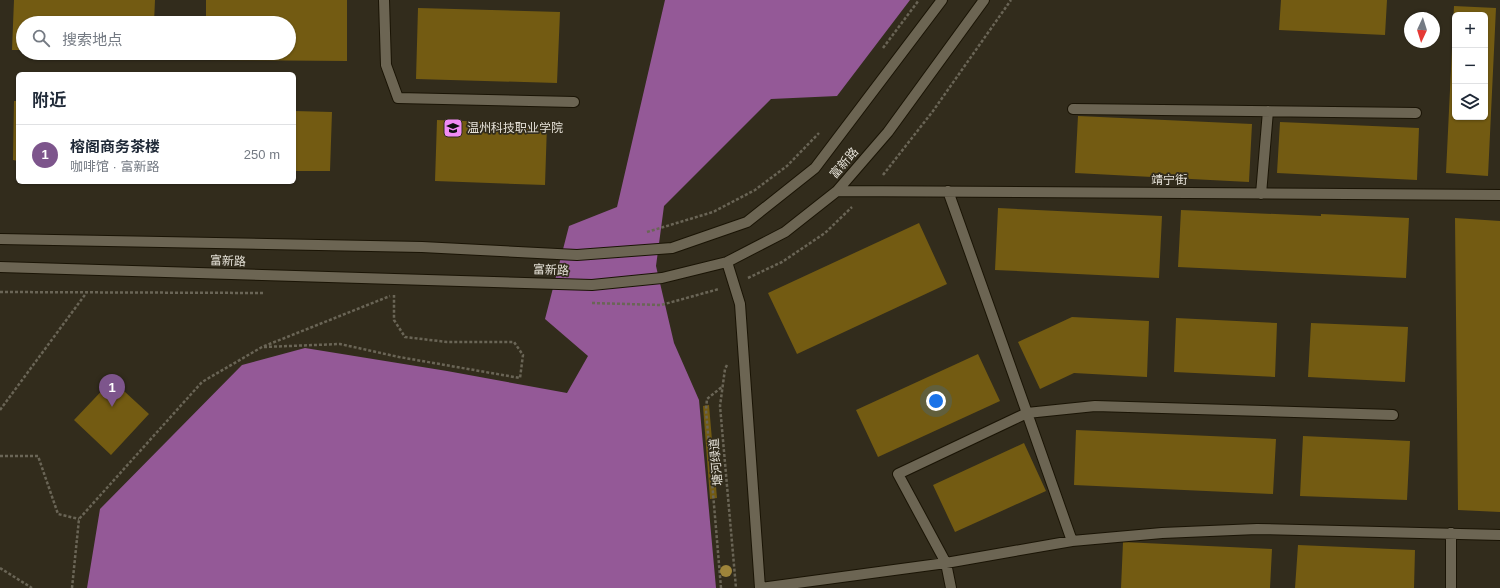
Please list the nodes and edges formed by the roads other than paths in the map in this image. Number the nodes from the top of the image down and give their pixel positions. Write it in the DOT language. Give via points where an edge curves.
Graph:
graph roads {
  1 [pos="384,0"];
  2 [pos="942,0"];
  3 [pos="984,0"];
  4 [pos="574,102"];
  5 [pos="1074,109"];
  6 [pos="1268,111"];
  7 [pos="1416,113"];
  8 [pos="837,191"];
  9 [pos="948,191"];
  10 [pos="1261,194"];
  11 [pos="1500,195"];
  12 [pos="0,239"];
  13 [pos="726,262"];
  14 [pos="0,267"];
  15 [pos="1027,412"];
  16 [pos="1393,415"];
  17 [pos="1451,533"];
  18 [pos="1500,535"];
  19 [pos="1072,541"];
  20 [pos="946,562"];
  21 [pos="793,586"];
  22 [pos="951,588"];
  23 [pos="1451,588"];
  1 -- 4 [label="street" via="386,65 398,98"];
  2 -- 12 [label="street, 富新路" via="816,168 747,222 672,248 577,255 422,247"];
  3 -- 8 [label="street, 富新路" via="888,132"];
  5 -- 6 [label="street"];
  6 -- 7 [label="street"];
  6 -- 10 [label="street"];
  8 -- 9 [label="street, 靖宁街"];
  8 -- 13 [label="street, 富新路" via="785,232"];
  9 -- 10 [label="street, 靖宁街"];
  9 -- 15 [label="street"];
  10 -- 11 [label="street, 靖宁街"];
  13 -- 14 [label="street, 富新路" via="662,278 592,285"];
  13 -- 21 [label="street" via="740,304 760,588"];
  15 -- 16 [label="street" via="1094,406"];
  15 -- 19 [label="street"];
  15 -- 20 [label="street" via="898,474"];
  17 -- 18 [label="street"];
  17 -- 19 [label="street" via="1257,529 1162,533"];
  17 -- 23 [label="street"];
  19 -- 20 [label="street"];
  20 -- 21 [label="street"];
  20 -- 22 [label="street"];
}
